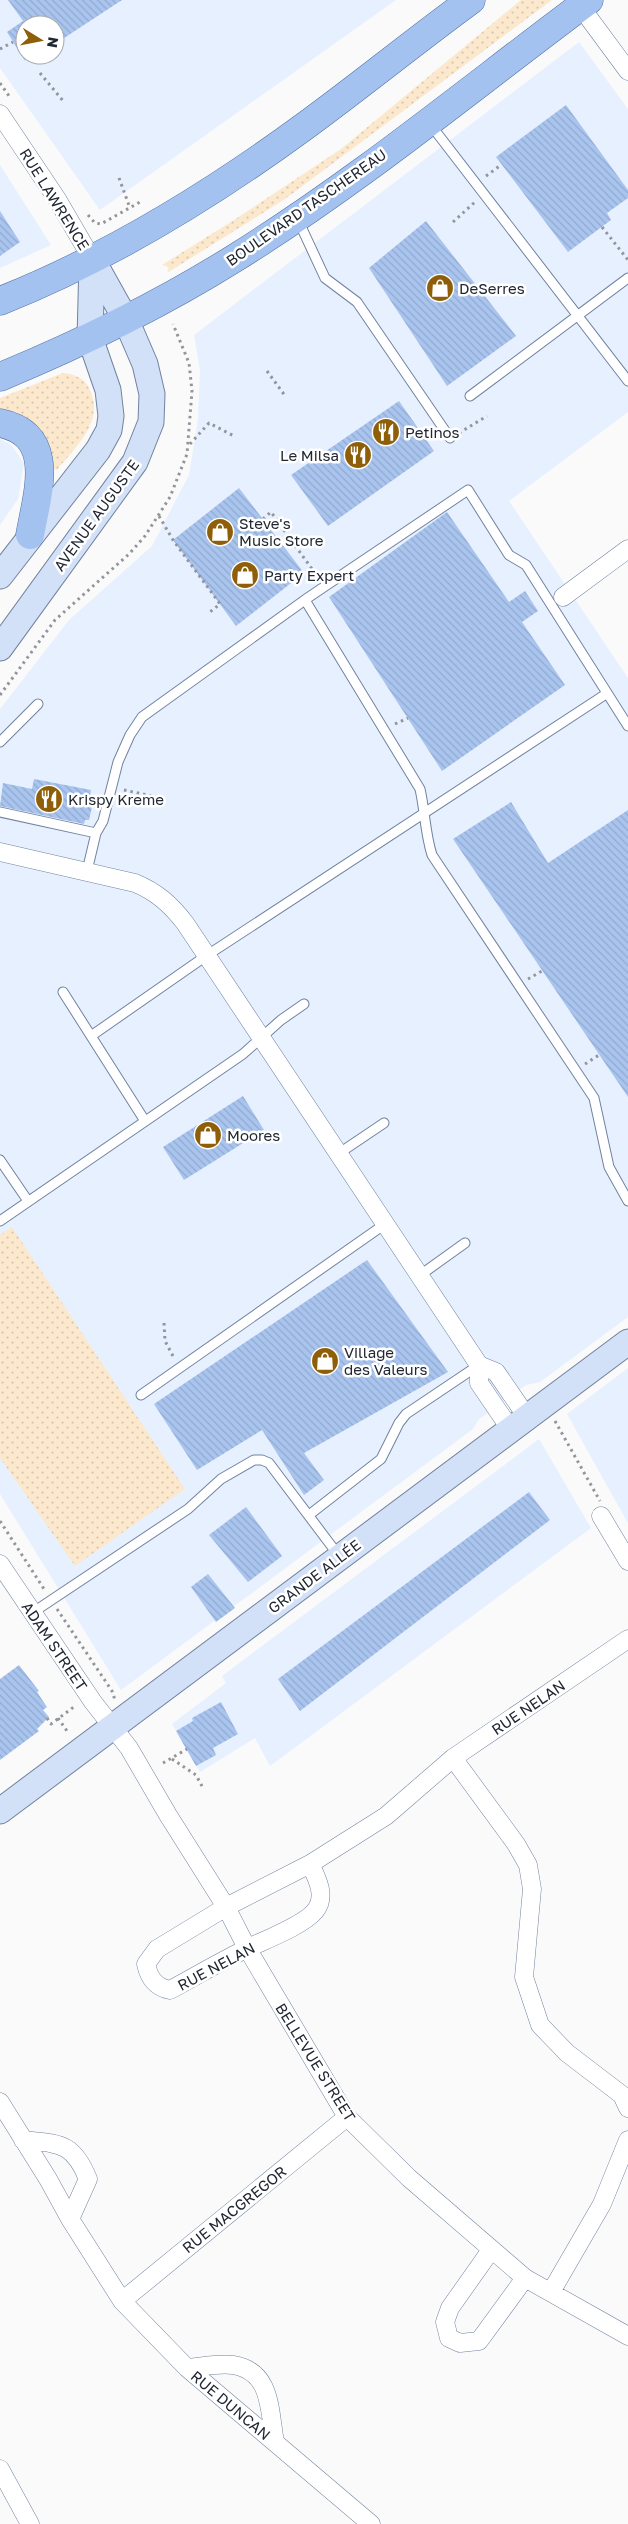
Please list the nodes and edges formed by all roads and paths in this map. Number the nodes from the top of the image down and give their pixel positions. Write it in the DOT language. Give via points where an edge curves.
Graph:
graph roads {
  1 [pos="471,0"];
  2 [pos="584,3"];
  3 [pos="13,42"];
  4 [pos="0,49"];
  5 [pos="628,71"];
  6 [pos="40,73"];
  7 [pos="0,83"];
  8 [pos="13,102"];
  9 [pos="64,102"];
  10 [pos="0,114"];
  11 [pos="428,121"];
  12 [pos="501,165"];
  13 [pos="120,178"];
  14 [pos="476,184"];
  15 [pos="484,194"];
  16 [pos="140,202"];
  17 [pos="130,208"];
  18 [pos="297,217"];
  19 [pos="92,220"];
  20 [pos="453,222"];
  21 [pos="602,227"];
  22 [pos="92,258"];
  23 [pos="628,260"];
  24 [pos="628,278"];
  25 [pos="0,301"];
  26 [pos="577,316"];
  27 [pos="126,320"];
  28 [pos="173,324"];
  29 [pos="90,338"];
  30 [pos="267,371"];
  31 [pos="0,377"];
  32 [pos="628,381"];
  33 [pos="470,396"];
  34 [pos="286,397"];
  35 [pos="487,416"];
  36 [pos="0,423"];
  37 [pos="234,436"];
  38 [pos="450,438"];
  39 [pos="188,445"];
  40 [pos="159,516"];
  41 [pos="262,519"];
  42 [pos="30,535"];
  43 [pos="628,550"];
  44 [pos="0,576"];
  45 [pos="325,587"];
  46 [pos="563,597"];
  47 [pos="305,600"];
  48 [pos="210,612"];
  49 [pos="0,648"];
  50 [pos="606,694"];
  51 [pos="0,695"];
  52 [pos="38,704"];
  53 [pos="628,726"];
  54 [pos="0,742"];
  55 [pos="110,796"];
  56 [pos="152,796"];
  57 [pos="0,812"];
  58 [pos="426,812"];
  59 [pos="96,833"];
  60 [pos="0,852"];
  61 [pos="88,871"];
  62 [pos="206,956"];
  63 [pos="63,992"];
  64 [pos="304,1004"];
  65 [pos="91,1036"];
  66 [pos="261,1038"];
  67 [pos="145,1121"];
  68 [pos="384,1123"];
  69 [pos="338,1154"];
  70 [pos="0,1160"];
  71 [pos="28,1201"];
  72 [pos="628,1201"];
  73 [pos="0,1221"];
  74 [pos="385,1224"];
  75 [pos="465,1243"];
  76 [pos="419,1276"];
  77 [pos="164,1323"];
  78 [pos="628,1342"];
  79 [pos="479,1365"];
  80 [pos="179,1368"];
  81 [pos="141,1395"];
  82 [pos="554,1419"];
  83 [pos="519,1423"];
  84 [pos="600,1507"];
  85 [pos="309,1515"];
  86 [pos="0,1520"];
  87 [pos="340,1557"];
  88 [pos="628,1561"];
  89 [pos="0,1564"];
  90 [pos="44,1589"];
  91 [pos="58,1612"];
  92 [pos="32,1613"];
  93 [pos="628,1639"];
  94 [pos="115,1697"];
  95 [pos="75,1706"];
  96 [pos="46,1718"];
  97 [pos="58,1718"];
  98 [pos="114,1727"];
  99 [pos="70,1736"];
  100 [pos="187,1749"];
  101 [pos="453,1758"];
  102 [pos="172,1759"];
  103 [pos="164,1764"];
  104 [pos="203,1788"];
  105 [pos="0,1811"];
  106 [pos="310,1864"];
  107 [pos="226,1907"];
  108 [pos="247,1948"];
  109 [pos="0,2102"];
  110 [pos="628,2108"];
  111 [pos="347,2117"];
  112 [pos="23,2140"];
  113 [pos="628,2140"];
  114 [pos="70,2219"];
  115 [pos="491,2250"];
  116 [pos="525,2278"];
  117 [pos="551,2292"];
  118 [pos="122,2301"];
  119 [pos="628,2336"];
  120 [pos="187,2368"];
  121 [pos="275,2442"];
  122 [pos="0,2469"];
  123 [pos="365,2522"];
  124 [pos="30,2524"];
  1 -- 22 [label="main road" via="257,160 169,216"];
  2 -- 5 [label="street"];
  2 -- 11 [label="main road, BOULEVARD TASCHEREAU"];
  3 -- 4 [label="path"];
  6 -- 9 [label="path"];
  7 -- 8 [label="path"];
  10 -- 22 [label="street, RUE LAWRENCE"];
  11 -- 14 [label="lane"];
  11 -- 18 [label="main road, BOULEVARD TASCHEREAU"];
  12 -- 14 [label="path"];
  13 -- 17 [label="path"];
  14 -- 15 [label="lane"];
  15 -- 20 [label="path"];
  15 -- 26 [label="lane"];
  16 -- 17 [label="path, RUE LAWRENCE"];
  17 -- 19 [label="path, RUE LAWRENCE" via="101,224"];
  18 -- 27 [label="main road, BOULEVARD TASCHEREAU" via="187,287"];
  18 -- 38 [label="lane" via="325,278 357,302"];
  21 -- 23 [label="path"];
  22 -- 25 [label="main road"];
  22 -- 27 [label="main road, AVENUE AUGUSTE"];
  22 -- 29 [label="main road"];
  24 -- 26 [label="lane"];
  26 -- 32 [label="lane"];
  26 -- 33 [label="lane"];
  27 -- 29 [label="main road, BOULEVARD TASCHEREAU"];
  27 -- 49 [label="main road, AVENUE AUGUSTE" via="150,384 151,422 145,442 129,471"];
  28 -- 39 [label="path" via="185,351 192,379"];
  29 -- 31 [label="main road, BOULEVARD TASCHEREAU"];
  29 -- 42 [label="main road" via="110,397 109,430 98,450"];
  30 -- 34 [label="path"];
  35 -- 38 [label="path"];
  36 -- 42 [label="main road" via="27,435 40,459"];
  37 -- 39 [label="path" via="209,424"];
  39 -- 40 [label="path" via="176,485"];
  40 -- 48 [label="path" via="220,604"];
  40 -- 51 [label="path" via="129,554 55,620"];
  41 -- 45 [label="path" via="271,512"];
  42 -- 44 [label="main road"];
  43 -- 46 [label="street"];
  45 -- 47 [label="lane"];
  45 -- 50 [label="lane" via="468,490 509,555 526,565"];
  47 -- 55 [label="lane" via="142,717 118,762"];
  47 -- 58 [label="lane" via="420,789"];
  50 -- 53 [label="lane"];
  50 -- 58 [label="lane"];
  52 -- 54 [label="lane"];
  55 -- 56 [label="path" via="125,790"];
  55 -- 59 [label="lane" via="104,821"];
  57 -- 59 [label="lane"];
  58 -- 62 [label="lane"];
  58 -- 72 [label="lane" via="425,830 432,855 594,1098 609,1167"];
  59 -- 61 [label="lane"];
  60 -- 61 [label="street"];
  61 -- 62 [label="street" via="136,883 153,891 182,918"];
  62 -- 65 [label="lane"];
  62 -- 66 [label="street"];
  63 -- 65 [label="lane"];
  64 -- 66 [label="lane"];
  65 -- 67 [label="lane"];
  66 -- 67 [label="lane" via="243,1054"];
  66 -- 69 [label="street"];
  67 -- 71 [label="lane"];
  68 -- 69 [label="lane"];
  69 -- 74 [label="street"];
  70 -- 71 [label="lane"];
  71 -- 73 [label="lane"];
  74 -- 76 [label="street"];
  74 -- 80 [label="lane"];
  75 -- 76 [label="lane"];
  76 -- 79 [label="street"];
  77 -- 80 [label="path" via="165,1341"];
  78 -- 83 [label="main road, GRANDE ALLÉE"];
  79 -- 83 [label="street" via="479,1383"];
  79 -- 85 [label="lane" via="406,1414 381,1459"];
  80 -- 81 [label="lane"];
  82 -- 84 [label="path"];
  83 -- 87 [label="main road, GRANDE ALLÉE"];
  84 -- 88 [label="street"];
  85 -- 87 [label="lane"];
  85 -- 92 [label="lane" via="269,1463 254,1460 221,1479 188,1509"];
  86 -- 90 [label="path, ADAM STREET"];
  87 -- 98 [label="main road, GRANDE ALLÉE"];
  89 -- 92 [label="street, ADAM STREET"];
  91 -- 94 [label="path, ADAM STREET"];
  92 -- 98 [label="street, ADAM STREET"];
  93 -- 101 [label="street, RUE NELAN"];
  95 -- 97 [label="path"];
  96 -- 97 [label="path" via="51,1724"];
  97 -- 99 [label="path"];
  98 -- 105 [label="main road, GRANDE ALLÉE"];
  98 -- 107 [label="street, BELLEVUE STREET"];
  100 -- 102 [label="path"];
  101 -- 106 [label="street, RUE NELAN" via="386,1816"];
  101 -- 110 [label="street" via="528,1865 532,1890 524,1977 540,2025 567,2053 622,2095"];
  102 -- 103 [label="path"];
  102 -- 104 [label="path" via="196,1775"];
  106 -- 107 [label="street, RUE NELAN"];
  106 -- 108 [label="street, RUE NELAN" via="320,1890 320,1902 315,1912"];
  107 -- 108 [label="street, BELLEVUE STREET"];
  107 -- 108 [label="street, RUE NELAN" via="157,1949 146,1964 148,1973 154,1983 170,1990"];
  108 -- 111 [label="street, BELLEVUE STREET"];
  109 -- 112 [label="street, RUE DUNCAN"];
  111 -- 115 [label="street, BELLEVUE STREET" via="409,2178"];
  111 -- 118 [label="street, RUE MACGREGOR"];
  112 -- 114 [label="street, RUE DUNCAN"];
  112 -- 114 [label="street" via="62,2144 81,2162 88,2179"];
  113 -- 117 [label="street" via="602,2204"];
  114 -- 118 [label="street, RUE DUNCAN"];
  115 -- 116 [label="street, BELLEVUE STREET"];
  115 -- 116 [label="street" via="450,2308 445,2322 449,2338 460,2343 479,2341"];
  116 -- 117 [label="street, BELLEVUE STREET"];
  117 -- 119 [label="street, BELLEVUE STREET"];
  118 -- 120 [label="street, RUE DUNCAN"];
  120 -- 121 [label="street, RUE DUNCAN"];
  120 -- 121 [label="street, RUE DUNCAN" via="232,2365 254,2372 265,2387"];
  121 -- 123 [label="street, RUE DUNCAN"];
  122 -- 124 [label="street"];
}
